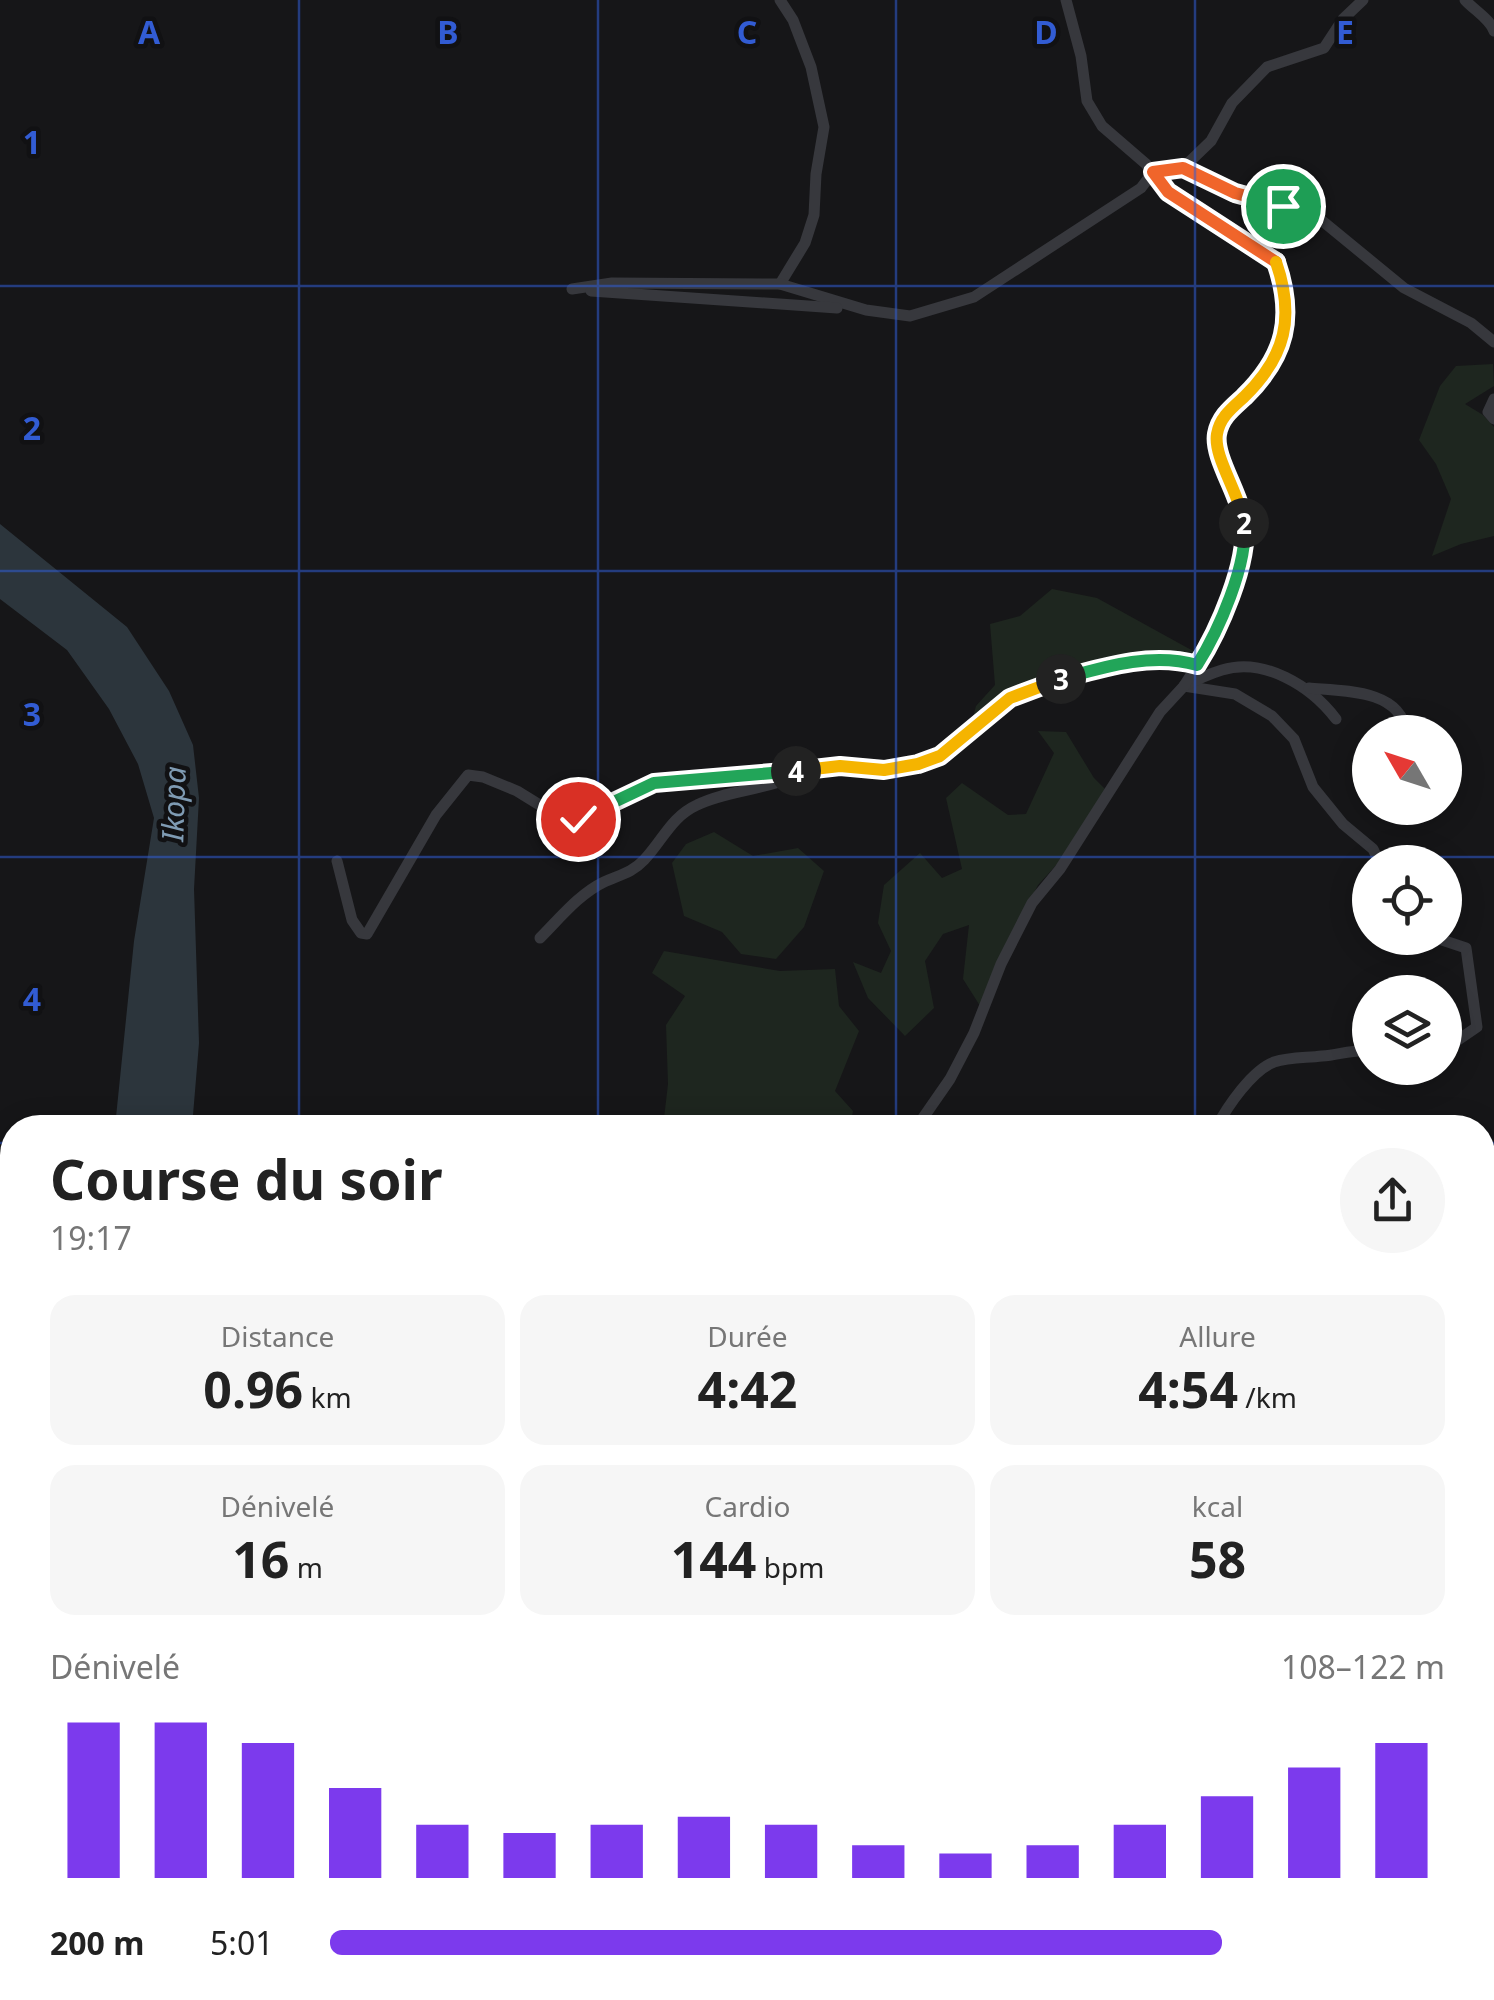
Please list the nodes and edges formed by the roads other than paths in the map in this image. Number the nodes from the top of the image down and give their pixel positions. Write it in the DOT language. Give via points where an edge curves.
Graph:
graph roads {
  1 [pos="780,0"];
  2 [pos="1066,0"];
  3 [pos="1363,0"];
  4 [pos="1465,0"];
  5 [pos="1494,31"];
  6 [pos="1183,168"];
  7 [pos="1153,172"];
  8 [pos="780,284"];
  9 [pos="866,310"];
  10 [pos="1494,342"];
  11 [pos="1494,400"];
  12 [pos="1494,419"];
  13 [pos="1197,665"];
  14 [pos="1184,686"];
  15 [pos="1304,687"];
  16 [pos="1399,715"];
  17 [pos="1336,718"];
  18 [pos="804,770"];
  19 [pos="1369,845"];
  20 [pos="337,861"];
  21 [pos="540,938"];
  22 [pos="1462,947"];
  23 [pos="1462,1037"];
  24 [pos="1352,1049"];
  25 [pos="925,1115"];
  26 [pos="1223,1115"];
  1 -- 8 [label="street" via="811,67 824,127 814,215"];
  2 -- 7 [label="street" via="1087,102 1102,126"];
  3 -- 6 [label="street" via="1324,48 1267,67"];
  4 -- 5 [label="street"];
  6 -- 7 [label="street"];
  6 -- 10 [label="street" via="1235,193 1309,210 1404,288"];
  7 -- 9 [label="street" via="1141,188 974,297 910,316"];
  7 -- 13 [label="street" via="1168,192 1276,263 1288,310 1268,373 1223,416 1216,437 1242,502 1245,532 1236,582"];
  8 -- 9 [label="street"];
  8 -- 9 [label="street" via="612,283 572,289"];
  11 -- 12 [label="street" via="1488,412"];
  13 -- 14 [label="street"];
  13 -- 18 [label="street" via="1168,658 1056,680 1010,698 940,756 918,764"];
  14 -- 15 [label="street" via="1245,667"];
  14 -- 19 [label="street" via="1235,694 1272,716 1294,739 1313,787"];
  14 -- 25 [label="street" via="1032,903 974,1033"];
  15 -- 16 [label="street" via="1385,700"];
  15 -- 17 [label="street"];
  18 -- 20 [label="street" via="654,783 598,812 564,820 516,791 468,775 436,815 367,934 352,920"];
  18 -- 21 [label="street" via="699,804 676,818 643,862 577,900"];
  22 -- 23 [label="street" via="1477,1026"];
  24 -- 26 [label="street" via="1269,1064"];
}
